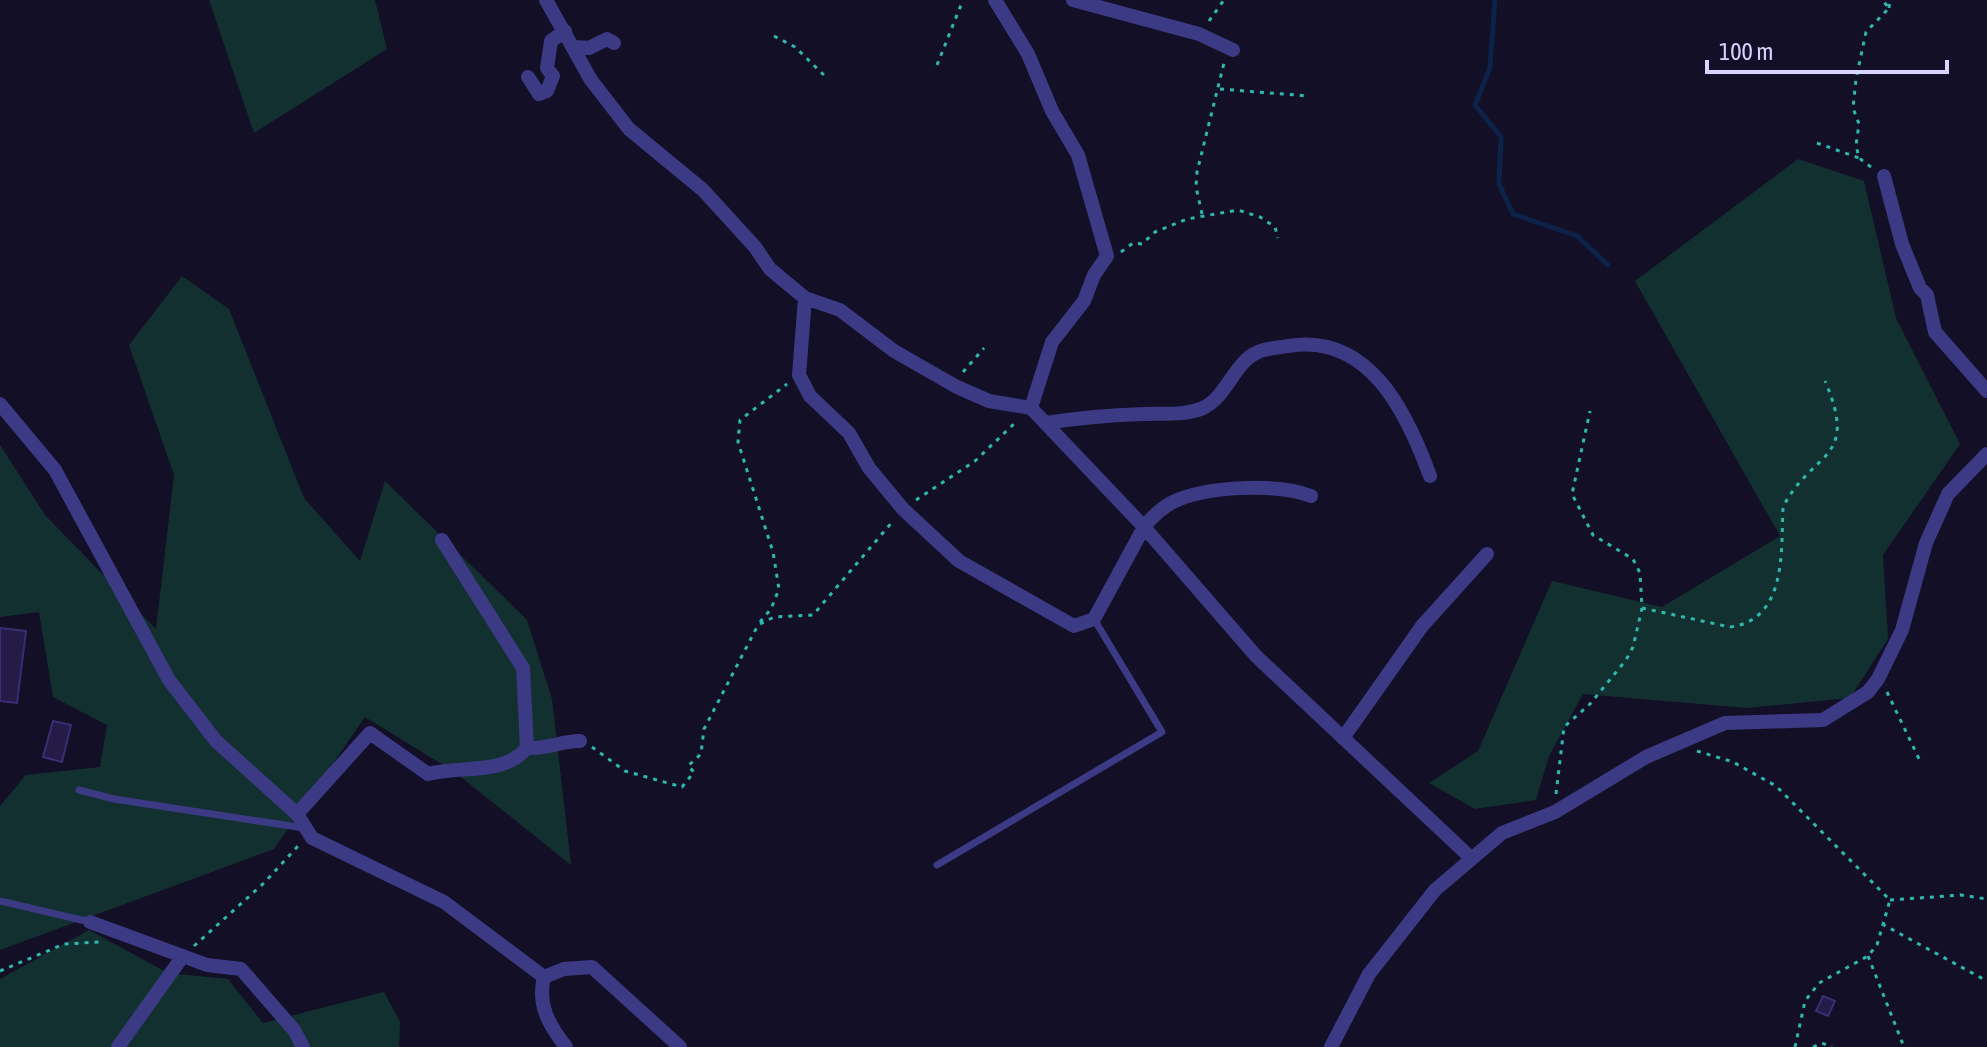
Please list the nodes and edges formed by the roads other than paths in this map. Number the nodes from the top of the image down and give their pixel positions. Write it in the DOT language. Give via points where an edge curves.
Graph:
graph roads {
  1 [pos="546,0"];
  2 [pos="995,0"];
  3 [pos="1073,0"];
  4 [pos="565,31"];
  5 [pos="614,43"];
  6 [pos="573,47"];
  7 [pos="1233,50"];
  8 [pos="528,77"];
  9 [pos="1884,176"];
  10 [pos="805,298"];
  11 [pos="1987,391"];
  12 [pos="0,404"];
  13 [pos="1031,408"];
  14 [pos="1046,423"];
  15 [pos="1987,454"];
  16 [pos="1430,476"];
  17 [pos="1311,496"];
  18 [pos="1144,527"];
  19 [pos="442,540"];
  20 [pos="1487,554"];
  21 [pos="1094,619"];
  22 [pos="1343,738"];
  23 [pos="580,741"];
  24 [pos="527,748"];
  25 [pos="79,790"];
  26 [pos="297,814"];
  27 [pos="308,833"];
  28 [pos="1470,857"];
  29 [pos="937,865"];
  30 [pos="0,901"];
  31 [pos="90,922"];
  32 [pos="183,956"];
  33 [pos="544,977"];
  34 [pos="118,1047"];
  35 [pos="303,1047"];
  36 [pos="566,1047"];
  37 [pos="680,1047"];
  38 [pos="1331,1047"];
  1 -- 4 [label="street"];
  2 -- 13 [label="street" via="1078,155 1106,252 1084,301 1052,342"];
  3 -- 7 [label="street" via="1199,34"];
  4 -- 6 [label="street"];
  4 -- 8 [label="street" via="551,41 547,68 553,76 547,91 539,94"];
  5 -- 6 [label="street" via="607,39 589,48"];
  6 -- 10 [label="street" via="629,129 703,190 770,269"];
  9 -- 11 [label="street" via="1902,244 1927,295 1935,332"];
  10 -- 13 [label="street" via="840,310 894,351 957,387 989,401"];
  10 -- 21 [label="street" via="799,375 810,396 849,433 903,509 959,561 1012,594 1074,626"];
  12 -- 26 [label="street" via="55,470 169,680 216,741"];
  13 -- 14 [label="street"];
  14 -- 16 [label="street" via="1190,412 1215,399 1259,351 1306,343 1335,347 1382,381 1411,424"];
  14 -- 18 [label="street"];
  15 -- 28 [label="street" via="1948,494 1926,543 1902,630 1878,679 1849,706 1823,720 1725,723 1672,744 1555,812 1502,833"];
  17 -- 18 [label="street" via="1271,488 1205,493 1174,501"];
  18 -- 21 [label="street"];
  18 -- 22 [label="street" via="1256,656"];
  19 -- 24 [label="street" via="523,668"];
  20 -- 22 [label="street" via="1422,626"];
  21 -- 29 [label="lane" via="1162,732"];
  22 -- 28 [label="street"];
  23 -- 24 [label="street" via="551,749"];
  24 -- 26 [label="street" via="501,765 428,774 370,733"];
  25 -- 27 [label="lane"];
  26 -- 27 [label="street"];
  27 -- 33 [label="street" via="444,902"];
  28 -- 38 [label="street" via="1435,890 1369,974"];
  30 -- 31 [label="lane"];
  31 -- 32 [label="street"];
  32 -- 34 [label="street"];
  32 -- 35 [label="street" via="248,974"];
  33 -- 36 [label="street" via="539,996 551,1028"];
  33 -- 37 [label="street" via="592,967"];
}
